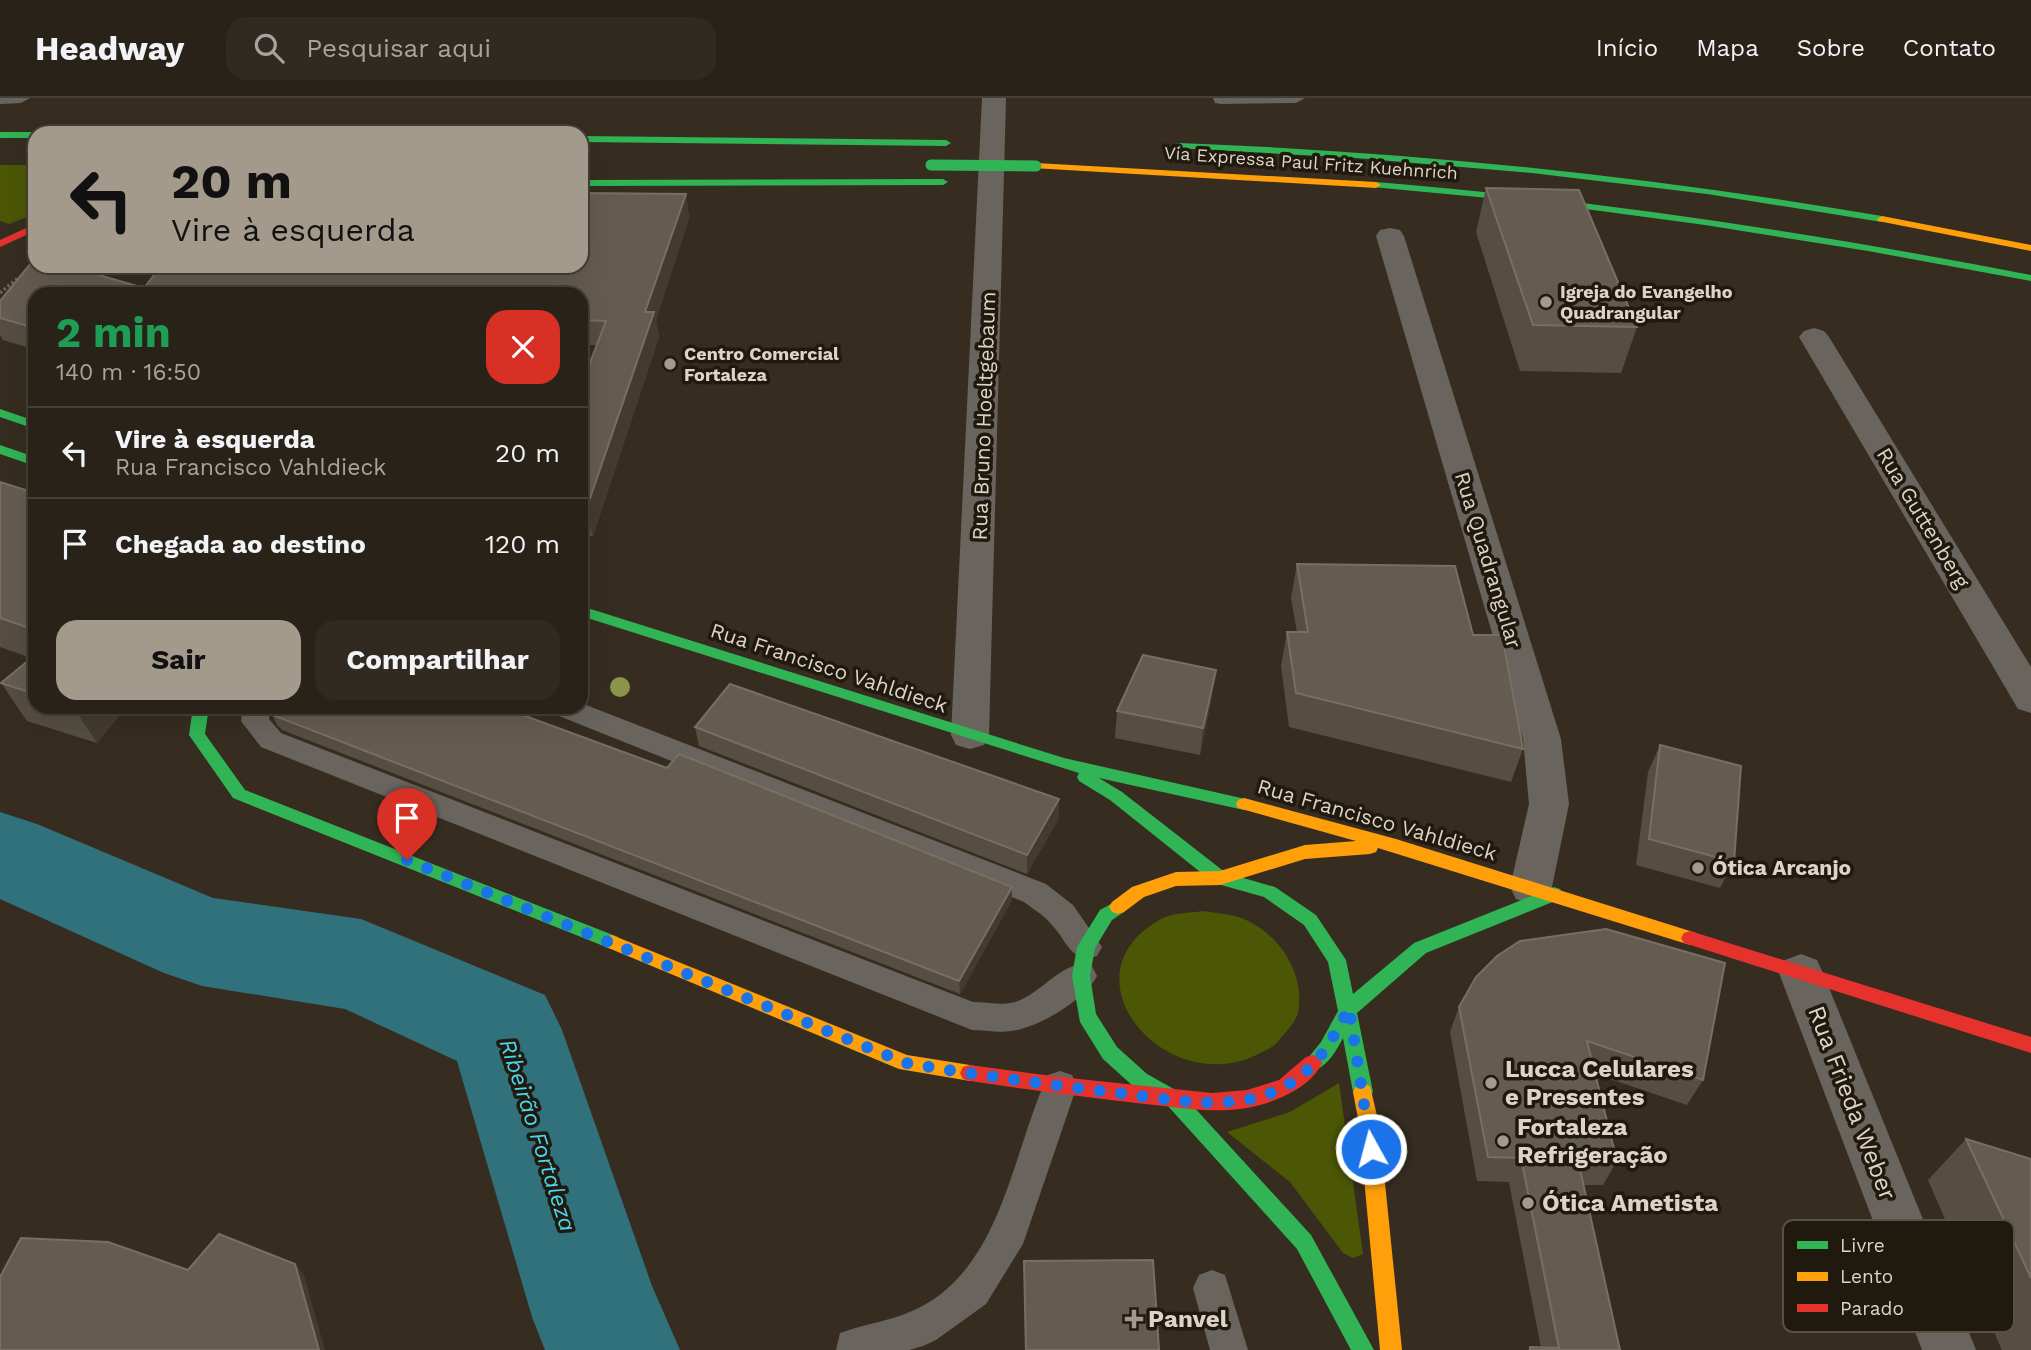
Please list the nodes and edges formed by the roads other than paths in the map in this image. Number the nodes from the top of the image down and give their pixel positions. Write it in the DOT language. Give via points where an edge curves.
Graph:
graph roads {
  1 [pos="21,98"];
  2 [pos="994,98"];
  3 [pos="1296,98"];
  4 [pos="0,99"];
  5 [pos="1222,99"];
  6 [pos="0,135"];
  7 [pos="28,135"];
  8 [pos="588,139"];
  9 [pos="1016,144"];
  10 [pos="1166,146"];
  11 [pos="924,165"];
  12 [pos="1037,173"];
  13 [pos="588,183"];
  14 [pos="28,231"];
  15 [pos="1390,236"];
  16 [pos="0,244"];
  17 [pos="2031,248"];
  18 [pos="2031,278"];
  19 [pos="1814,337"];
  20 [pos="0,413"];
  21 [pos="28,423"];
  22 [pos="0,449"];
  23 [pos="28,459"];
  24 [pos="588,613"];
  25 [pos="2027,687"];
  26 [pos="200,714"];
  27 [pos="256,714"];
  28 [pos="582,714"];
  29 [pos="970,735"];
  30 [pos="1065,764"];
  31 [pos="1396,845"];
  32 [pos="1220,878"];
  33 [pos="1543,891"];
  34 [pos="1083,962"];
  35 [pos="1801,972"];
  36 [pos="1349,1008"];
  37 [pos="2031,1045"];
  38 [pos="1060,1086"];
  39 [pos="1174,1099"];
  40 [pos="1898,1220"];
  41 [pos="1212,1288"];
  42 [pos="1942,1332"];
  43 [pos="854,1347"];
  44 [pos="1229,1350"];
  45 [pos="1363,1350"];
  46 [pos="1391,1350"];
  47 [pos="1949,1350"];
  1 -- 4 [label="lane"];
  2 -- 29 [label="street, Rua Bruno Hoeltgebaum"];
  3 -- 5 [label="lane"];
  6 -- 7 [label="main road"];
  8 -- 9 [label="main road"];
  10 -- 17 [label="main road, Via Expressa Paul Fritz Kuehnrich" via="1329,152 1654,183 1787,201"];
  11 -- 12 [label="main road, Via Expressa Paul Fritz Kuehnrich, bridge"];
  12 -- 13 [label="main road" via="943,182"];
  12 -- 18 [label="main road, Via Expressa Paul Fritz Kuehnrich" via="1230,174 1387,185 1739,224"];
  14 -- 16 [label="main road"];
  15 -- 33 [label="street, Rua Quadrangular" via="1542,739 1549,804"];
  19 -- 25 [label="street, Rua Guttenberg"];
  20 -- 21 [label="main road"];
  22 -- 23 [label="main road"];
  24 -- 29 [label="main road, Rua Francisco Vahldieck"];
  26 -- 38 [label="main road" via="198,735 239,794 906,1063"];
  27 -- 34 [label="lane" via="256,721 271,740 972,1016 1012,1017 1047,1003"];
  28 -- 34 [label="lane" via="1035,893 1062,914"];
  29 -- 30 [label="main road, Rua Francisco Vahldieck"];
  30 -- 31 [label="main road, Rua Francisco Vahldieck" via="1234,800"];
  30 -- 32 [label="main road, Rua Francisco Vahldieck" via="1116,796"];
  31 -- 32 [label="main road" via="1305,852"];
  31 -- 33 [label="main road, Rua Francisco Vahldieck"];
  32 -- 34 [label="main road" via="1176,879 1138,892 1106,915"];
  32 -- 36 [label="main road" via="1269,892 1310,920 1337,960"];
  33 -- 35 [label="main road, Rua Francisco Vahldieck"];
  33 -- 36 [label="main road" via="1420,948"];
  34 -- 39 [label="main road" via="1087,1016 1110,1053 1140,1080"];
  35 -- 37 [label="main road, Rua Francisco Vahldieck"];
  35 -- 40 [label="street, Rua Frieda Weber"];
  36 -- 39 [label="main road" via="1328,1048 1285,1087 1247,1099"];
  36 -- 46 [label="main road" via="1369,1124"];
  38 -- 39 [label="main road"];
  38 -- 43 [label="lane" via="1006,1244 973,1291 923,1327"];
  39 -- 45 [label="main road" via="1304,1242"];
  41 -- 44 [label="lane"];
  42 -- 47 [label="street, Rua Frieda Weber"];
}
